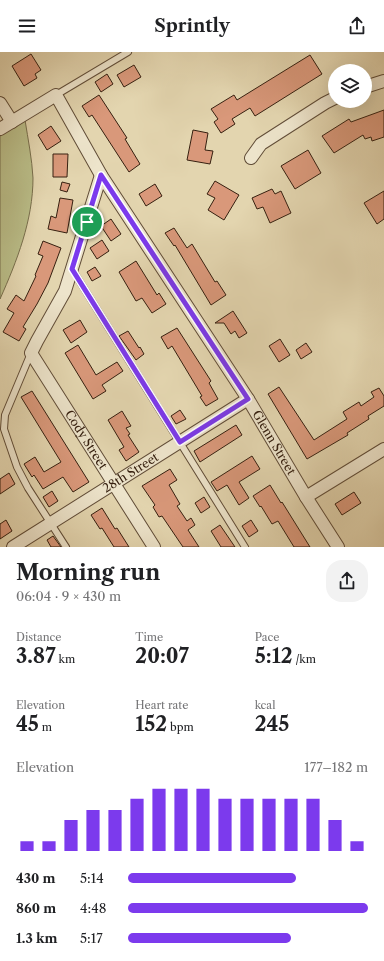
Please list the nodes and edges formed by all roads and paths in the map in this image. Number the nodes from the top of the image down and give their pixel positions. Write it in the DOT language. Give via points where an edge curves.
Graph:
graph roads {
  1 [pos="128,52"];
  2 [pos="384,81"];
  3 [pos="372,85"];
  4 [pos="56,95"];
  5 [pos="328,102"];
  6 [pos="0,103"];
  7 [pos="12,122"];
  8 [pos="0,129"];
  9 [pos="251,158"];
  10 [pos="101,175"];
  11 [pos="72,269"];
  12 [pos="31,353"];
  13 [pos="248,399"];
  14 [pos="180,442"];
  15 [pos="384,449"];
  16 [pos="114,484"];
  17 [pos="306,497"];
  18 [pos="51,524"];
  19 [pos="13,547"];
  20 [pos="66,547"];
  21 [pos="154,547"];
  22 [pos="245,547"];
  23 [pos="338,547"];
  1 -- 4 [label="lane"];
  2 -- 3 [label="street"];
  4 -- 7 [label="street"];
  4 -- 10 [label="street, Glenn Street"];
  5 -- 9 [label="street" via="261,144"];
  6 -- 7 [label="street"];
  7 -- 8 [label="street"];
  10 -- 11 [label="street"];
  10 -- 13 [label="street, Glenn Street"];
  11 -- 12 [label="street" via="65,292"];
  11 -- 14 [label="lane"];
  12 -- 16 [label="street, Cody Street"];
  12 -- 18 [label="lane" via="5,415 4,429 17,467"];
  13 -- 14 [label="street, 28th Street"];
  13 -- 17 [label="street, Glenn Street"];
  14 -- 16 [label="street, 28th Street"];
  14 -- 22 [label="lane"];
  15 -- 17 [label="street"];
  16 -- 18 [label="street, 28th Street"];
  16 -- 21 [label="street, Cody Street"];
  17 -- 23 [label="street, Glenn Street"];
  18 -- 19 [label="street, 28th Street"];
  18 -- 20 [label="lane"];
}
